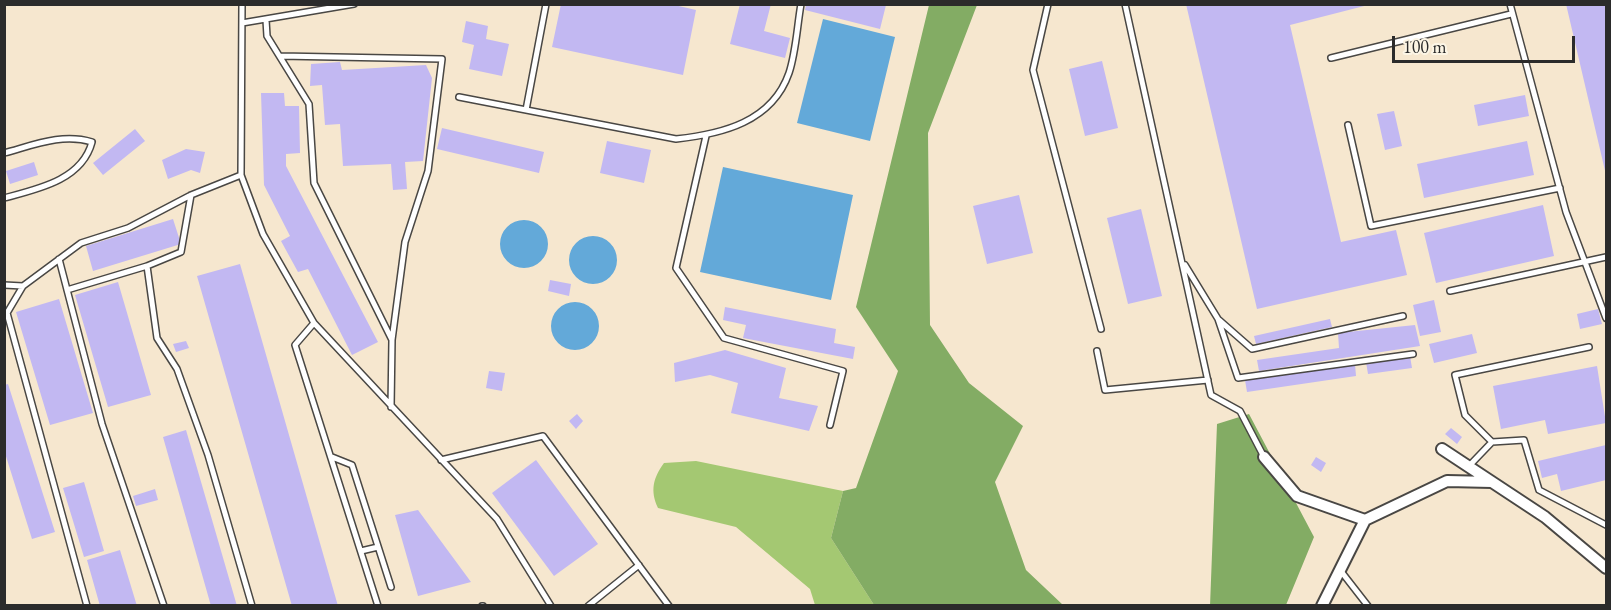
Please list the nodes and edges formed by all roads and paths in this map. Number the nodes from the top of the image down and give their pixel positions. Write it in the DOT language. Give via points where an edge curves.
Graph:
graph roads {
  1 [pos="242,4"];
  2 [pos="354,4"];
  3 [pos="546,4"];
  4 [pos="801,4"];
  5 [pos="1048,4"];
  6 [pos="1125,4"];
  7 [pos="1510,4"];
  8 [pos="1511,14"];
  9 [pos="266,20"];
  10 [pos="242,23"];
  11 [pos="280,56"];
  12 [pos="1331,58"];
  13 [pos="459,97"];
  14 [pos="526,110"];
  15 [pos="1348,125"];
  16 [pos="706,136"];
  17 [pos="4,153"];
  18 [pos="241,175"];
  19 [pos="1560,188"];
  20 [pos="191,195"];
  21 [pos="4,198"];
  22 [pos="1606,257"];
  23 [pos="59,259"];
  24 [pos="1182,261"];
  25 [pos="1585,261"];
  26 [pos="147,266"];
  27 [pos="4,285"];
  28 [pos="23,286"];
  29 [pos="67,290"];
  30 [pos="1450,291"];
  31 [pos="1404,316"];
  32 [pos="1606,318"];
  33 [pos="1218,319"];
  34 [pos="314,323"];
  35 [pos="1101,329"];
  36 [pos="392,340"];
  37 [pos="1589,347"];
  38 [pos="1096,351"];
  39 [pos="1413,354"];
  40 [pos="1208,380"];
  41 [pos="391,407"];
  42 [pos="830,425"];
  43 [pos="1492,442"];
  44 [pos="1442,448"];
  45 [pos="332,457"];
  46 [pos="1264,457"];
  47 [pos="441,460"];
  48 [pos="1469,466"];
  49 [pos="1492,482"];
  50 [pos="1365,520"];
  51 [pos="1606,525"];
  52 [pos="378,547"];
  53 [pos="361,551"];
  54 [pos="639,565"];
  55 [pos="1606,568"];
  56 [pos="1340,570"];
  57 [pos="391,587"];
  58 [pos="87,606"];
  59 [pos="164,606"];
  60 [pos="252,606"];
  61 [pos="378,606"];
  62 [pos="551,606"];
  63 [pos="588,606"];
  64 [pos="669,606"];
  65 [pos="1322,606"];
  66 [pos="1368,606"];
  1 -- 10 [label="lane"];
  2 -- 9 [label="lane"];
  3 -- 14 [label="lane"];
  4 -- 16 [label="lane" via="789,74 773,104 749,121"];
  5 -- 35 [label="lane" via="1033,70"];
  6 -- 24 [label="lane"];
  7 -- 8 [label="lane"];
  8 -- 12 [label="lane"];
  8 -- 19 [label="lane"];
  9 -- 10 [label="lane"];
  9 -- 11 [label="lane" via="267,36"];
  10 -- 18 [label="lane"];
  11 -- 36 [label="lane" via="309,104 314,183"];
  11 -- 36 [label="lane" via="442,59 428,171 405,242"];
  13 -- 14 [label="lane"];
  14 -- 16 [label="lane" via="676,139"];
  15 -- 19 [label="lane" via="1371,226"];
  16 -- 42 [label="lane" via="676,268 724,338 843,370"];
  17 -- 21 [label="lane" via="57,139 76,137 92,142 88,156 74,170 46,187"];
  18 -- 20 [label="lane"];
  18 -- 34 [label="lane" via="263,234"];
  19 -- 25 [label="lane"];
  20 -- 23 [label="lane" via="128,228 81,243"];
  20 -- 26 [label="lane" via="181,252"];
  22 -- 25 [label="lane"];
  23 -- 28 [label="lane"];
  23 -- 29 [label="lane"];
  24 -- 33 [label="lane"];
  24 -- 40 [label="lane"];
  25 -- 30 [label="lane"];
  25 -- 32 [label="lane"];
  26 -- 29 [label="lane"];
  26 -- 60 [label="lane" via="157,338 177,369 208,454"];
  27 -- 28 [label="lane"];
  28 -- 58 [label="lane" via="8,313"];
  29 -- 59 [label="lane" via="102,424"];
  31 -- 33 [label="lane" via="1252,350"];
  33 -- 39 [label="lane" via="1238,378"];
  34 -- 41 [label="lane"];
  34 -- 45 [label="lane" via="295,345"];
  36 -- 41 [label="lane"];
  37 -- 43 [label="lane" via="1455,375 1465,416"];
  38 -- 40 [label="lane" via="1105,390"];
  40 -- 46 [label="lane" via="1211,394 1240,411"];
  41 -- 47 [label="lane"];
  43 -- 48 [label="lane"];
  43 -- 51 [label="lane" via="1524,440 1539,490"];
  44 -- 48 [label="street"];
  45 -- 52 [label="lane" via="352,465"];
  45 -- 53 [label="lane"];
  46 -- 50 [label="street" via="1297,496"];
  47 -- 54 [label="lane" via="543,436"];
  47 -- 62 [label="lane" via="497,519"];
  48 -- 49 [label="street"];
  49 -- 50 [label="street" via="1447,481"];
  49 -- 55 [label="street" via="1545,517"];
  50 -- 56 [label="street"];
  52 -- 53 [label="lane"];
  52 -- 57 [label="lane"];
  53 -- 61 [label="lane"];
  54 -- 63 [label="lane"];
  54 -- 64 [label="lane"];
  56 -- 65 [label="street"];
  56 -- 66 [label="lane"];
}
